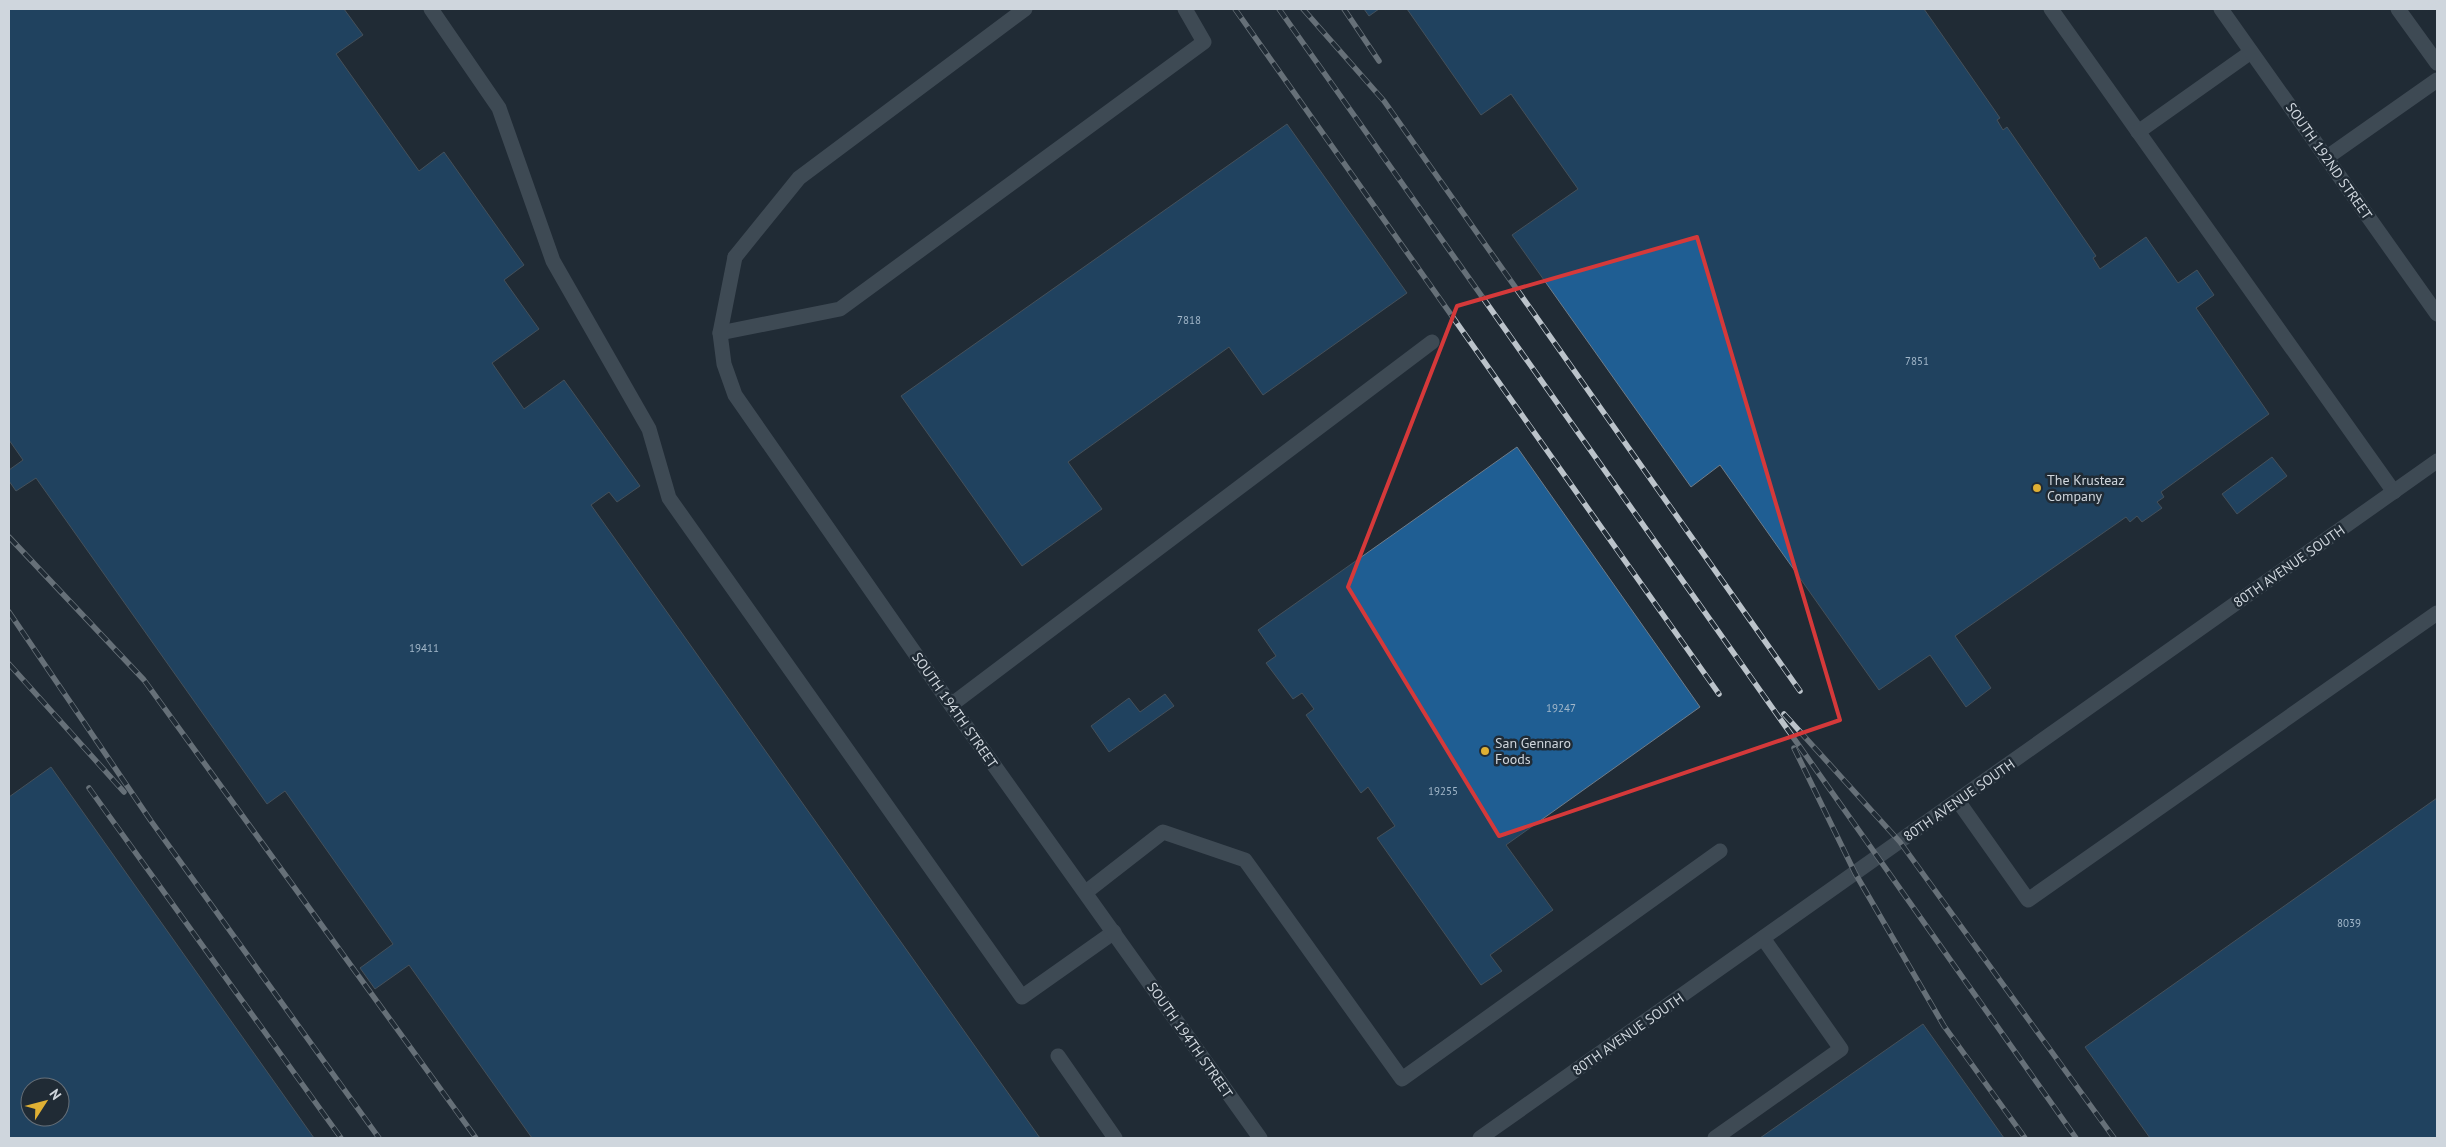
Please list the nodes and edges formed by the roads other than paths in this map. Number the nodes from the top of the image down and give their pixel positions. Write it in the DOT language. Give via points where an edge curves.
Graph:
graph roads {
  1 [pos="431,9"];
  2 [pos="1025,9"];
  3 [pos="1185,9"];
  4 [pos="2051,9"];
  5 [pos="2220,9"];
  6 [pos="2398,9"];
  7 [pos="2251,52"];
  8 [pos="2437,63"];
  9 [pos="2437,80"];
  10 [pos="2138,132"];
  11 [pos="2326,158"];
  12 [pos="2437,314"];
  13 [pos="720,333"];
  14 [pos="1432,342"];
  15 [pos="2437,461"];
  16 [pos="2394,492"];
  17 [pos="2437,613"];
  18 [pos="951,705"];
  19 [pos="1958,801"];
  20 [pos="1720,851"];
  21 [pos="1086,892"];
  22 [pos="1114,932"];
  23 [pos="1763,938"];
  24 [pos="1058,1056"];
  25 [pos="1115,1138"];
  26 [pos="1260,1138"];
  27 [pos="1480,1138"];
  28 [pos="1714,1138"];
  1 -- 22 [label="street" via="500,108 553,261 649,429 669,498 1022,997"];
  2 -- 13 [label="street, SOUTH 194TH STREET" via="799,178 736,257"];
  3 -- 13 [label="street" via="1204,42 840,309"];
  4 -- 10 [label="street"];
  5 -- 7 [label="street, SOUTH 192ND STREET"];
  6 -- 8 [label="street"];
  7 -- 10 [label="street"];
  7 -- 11 [label="street, SOUTH 192ND STREET"];
  9 -- 11 [label="street"];
  10 -- 16 [label="street"];
  11 -- 12 [label="street, SOUTH 192ND STREET"];
  13 -- 18 [label="street, SOUTH 194TH STREET" via="724,364 735,395"];
  14 -- 18 [label="street"];
  15 -- 16 [label="street, 80TH AVENUE SOUTH"];
  16 -- 19 [label="street, 80TH AVENUE SOUTH"];
  17 -- 19 [label="street" via="2028,900"];
  18 -- 21 [label="street, SOUTH 194TH STREET"];
  19 -- 23 [label="street, 80TH AVENUE SOUTH"];
  20 -- 21 [label="street" via="1402,1078 1245,860 1163,832"];
  21 -- 22 [label="street, SOUTH 194TH STREET"];
  22 -- 26 [label="street, SOUTH 194TH STREET"];
  23 -- 27 [label="street, 80TH AVENUE SOUTH"];
  23 -- 28 [label="street" via="1842,1050"];
  24 -- 25 [label="street"];
}
